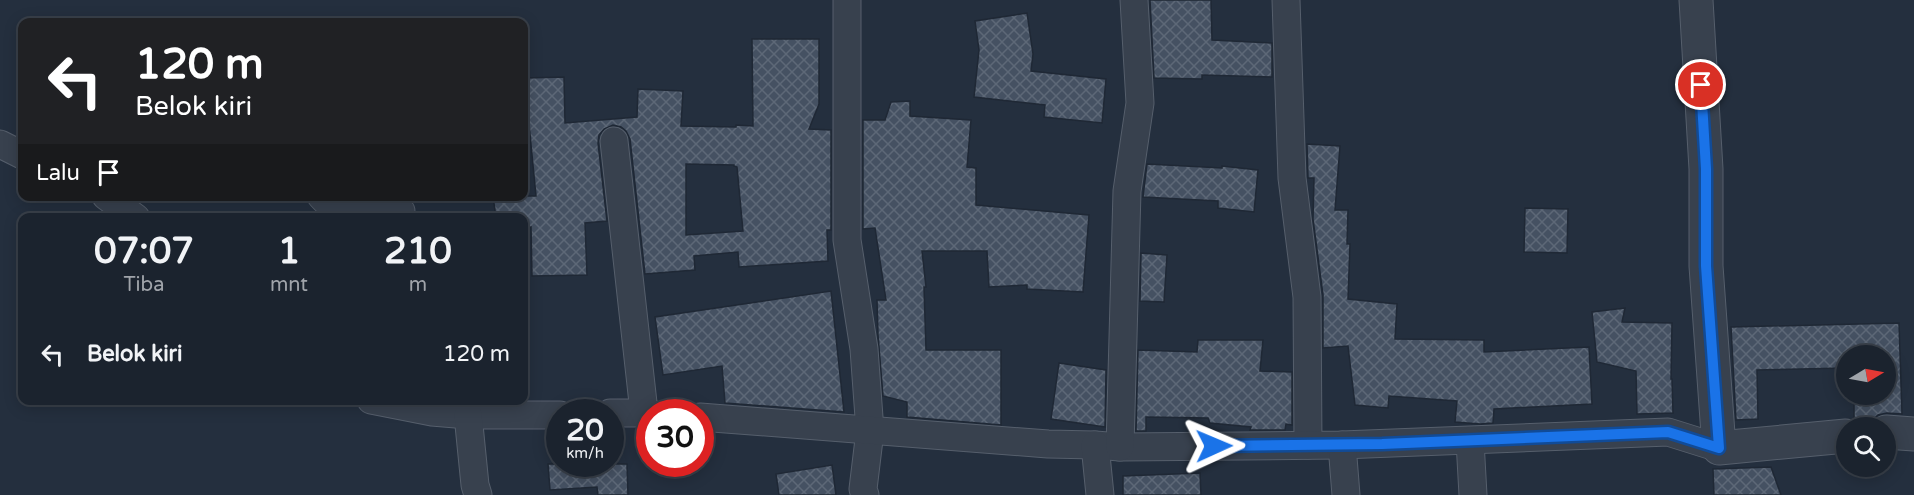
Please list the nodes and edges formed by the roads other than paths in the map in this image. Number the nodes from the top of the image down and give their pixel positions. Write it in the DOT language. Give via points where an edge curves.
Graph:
graph roads {
  1 [pos="847,0"];
  2 [pos="1134,0"];
  3 [pos="1286,0"];
  4 [pos="1696,0"];
  5 [pos="614,141"];
  6 [pos="0,144"];
  7 [pos="18,153"];
  8 [pos="113,201"];
  9 [pos="326,201"];
  10 [pos="401,208"];
  11 [pos="129,213"];
  12 [pos="348,213"];
  13 [pos="382,213"];
  14 [pos="645,399"];
  15 [pos="431,406"];
  16 [pos="468,415"];
  17 [pos="546,415"];
  18 [pos="714,418"];
  19 [pos="870,431"];
  20 [pos="1896,433"];
  21 [pos="1914,434"];
  22 [pos="1836,437"];
  23 [pos="1470,441"];
  24 [pos="1308,445"];
  25 [pos="1342,445"];
  26 [pos="1107,446"];
  27 [pos="1719,448"];
  28 [pos="478,495"];
  29 [pos="865,495"];
  30 [pos="1100,495"];
  31 [pos="1346,495"];
  32 [pos="1473,495"];
  1 -- 19 [label="street" via="847,240 864,349"];
  2 -- 26 [label="street" via="1140,103 1127,191"];
  3 -- 24 [label="street" via="1292,178 1307,297"];
  4 -- 27 [label="street" via="1706,169 1706,266"];
  5 -- 14 [label="street"];
  6 -- 7 [label="street"];
  8 -- 11 [label="street"];
  9 -- 12 [label="street"];
  10 -- 13 [label="street"];
  15 -- 16 [label="street"];
  16 -- 17 [label="street"];
  16 -- 28 [label="street"];
  18 -- 19 [label="street"];
  19 -- 26 [label="street"];
  19 -- 29 [label="street"];
  20 -- 21 [label="street"];
  22 -- 27 [label="street"];
  23 -- 25 [label="street"];
  23 -- 27 [label="street" via="1668,432"];
  23 -- 32 [label="street"];
  24 -- 25 [label="street"];
  24 -- 26 [label="street"];
  25 -- 31 [label="street"];
  26 -- 30 [label="street"];
}
